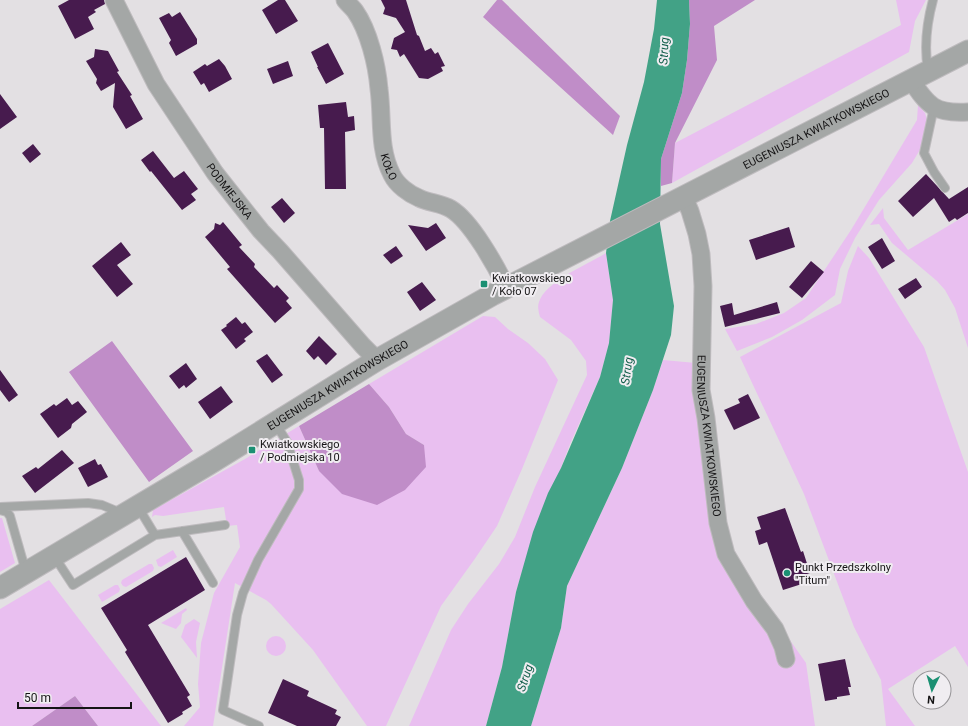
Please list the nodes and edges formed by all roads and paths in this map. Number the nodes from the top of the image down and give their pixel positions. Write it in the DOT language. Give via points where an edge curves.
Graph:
graph roads {
  1 [pos="114,0"];
  2 [pos="345,0"];
  3 [pos="933,0"];
  4 [pos="968,52"];
  5 [pos="919,76"];
  6 [pos="934,107"];
  7 [pos="968,112"];
  8 [pos="945,188"];
  9 [pos="676,201"];
  10 [pos="506,287"];
  11 [pos="377,360"];
  12 [pos="275,422"];
  13 [pos="137,506"];
  14 [pos="0,508"];
  15 [pos="120,517"];
  16 [pos="225,525"];
  17 [pos="182,531"];
  18 [pos="155,535"];
  19 [pos="54,556"];
  20 [pos="26,573"];
  21 [pos="213,584"];
  22 [pos="0,588"];
  23 [pos="786,659"];
  24 [pos="260,726"];
  1 -- 11 [label="street, PODMIEJSKA" via="156,84 215,173 261,231"];
  2 -- 10 [label="street, KOŁO" via="355,11 370,46 379,89 384,151 393,177 404,189 419,198 450,208 463,219"];
  3 -- 5 [label="lane" via="925,56"];
  4 -- 5 [label="street, EUGENIUSZA KWIATKOWSKIEGO"];
  5 -- 6 [label="street" via="926,102"];
  5 -- 9 [label="street, EUGENIUSZA KWIATKOWSKIEGO"];
  6 -- 7 [label="street" via="947,111"];
  6 -- 8 [label="lane" via="924,153"];
  9 -- 10 [label="street, EUGENIUSZA KWIATKOWSKIEGO"];
  9 -- 23 [label="street, EUGENIUSZA KWIATKOWSKIEGO" via="690,211 701,254 701,390 718,523 726,554 754,601 775,629"];
  10 -- 11 [label="street, EUGENIUSZA KWIATKOWSKIEGO"];
  11 -- 12 [label="street, EUGENIUSZA KWIATKOWSKIEGO"];
  12 -- 13 [label="street, EUGENIUSZA KWIATKOWSKIEGO"];
  12 -- 24 [label="lane" via="288,442 300,480 299,490 258,560 243,593 237,615 223,710"];
  13 -- 15 [label="street, EUGENIUSZA KWIATKOWSKIEGO"];
  13 -- 18 [label="lane"];
  14 -- 15 [label="lane" via="88,503 114,510"];
  14 -- 20 [label="lane" via="10,516"];
  15 -- 19 [label="street, EUGENIUSZA KWIATKOWSKIEGO"];
  16 -- 17 [label="lane"];
  17 -- 18 [label="lane"];
  17 -- 21 [label="lane"];
  18 -- 19 [label="lane" via="72,585"];
  19 -- 20 [label="street, EUGENIUSZA KWIATKOWSKIEGO"];
  20 -- 22 [label="street, EUGENIUSZA KWIATKOWSKIEGO"];
}
